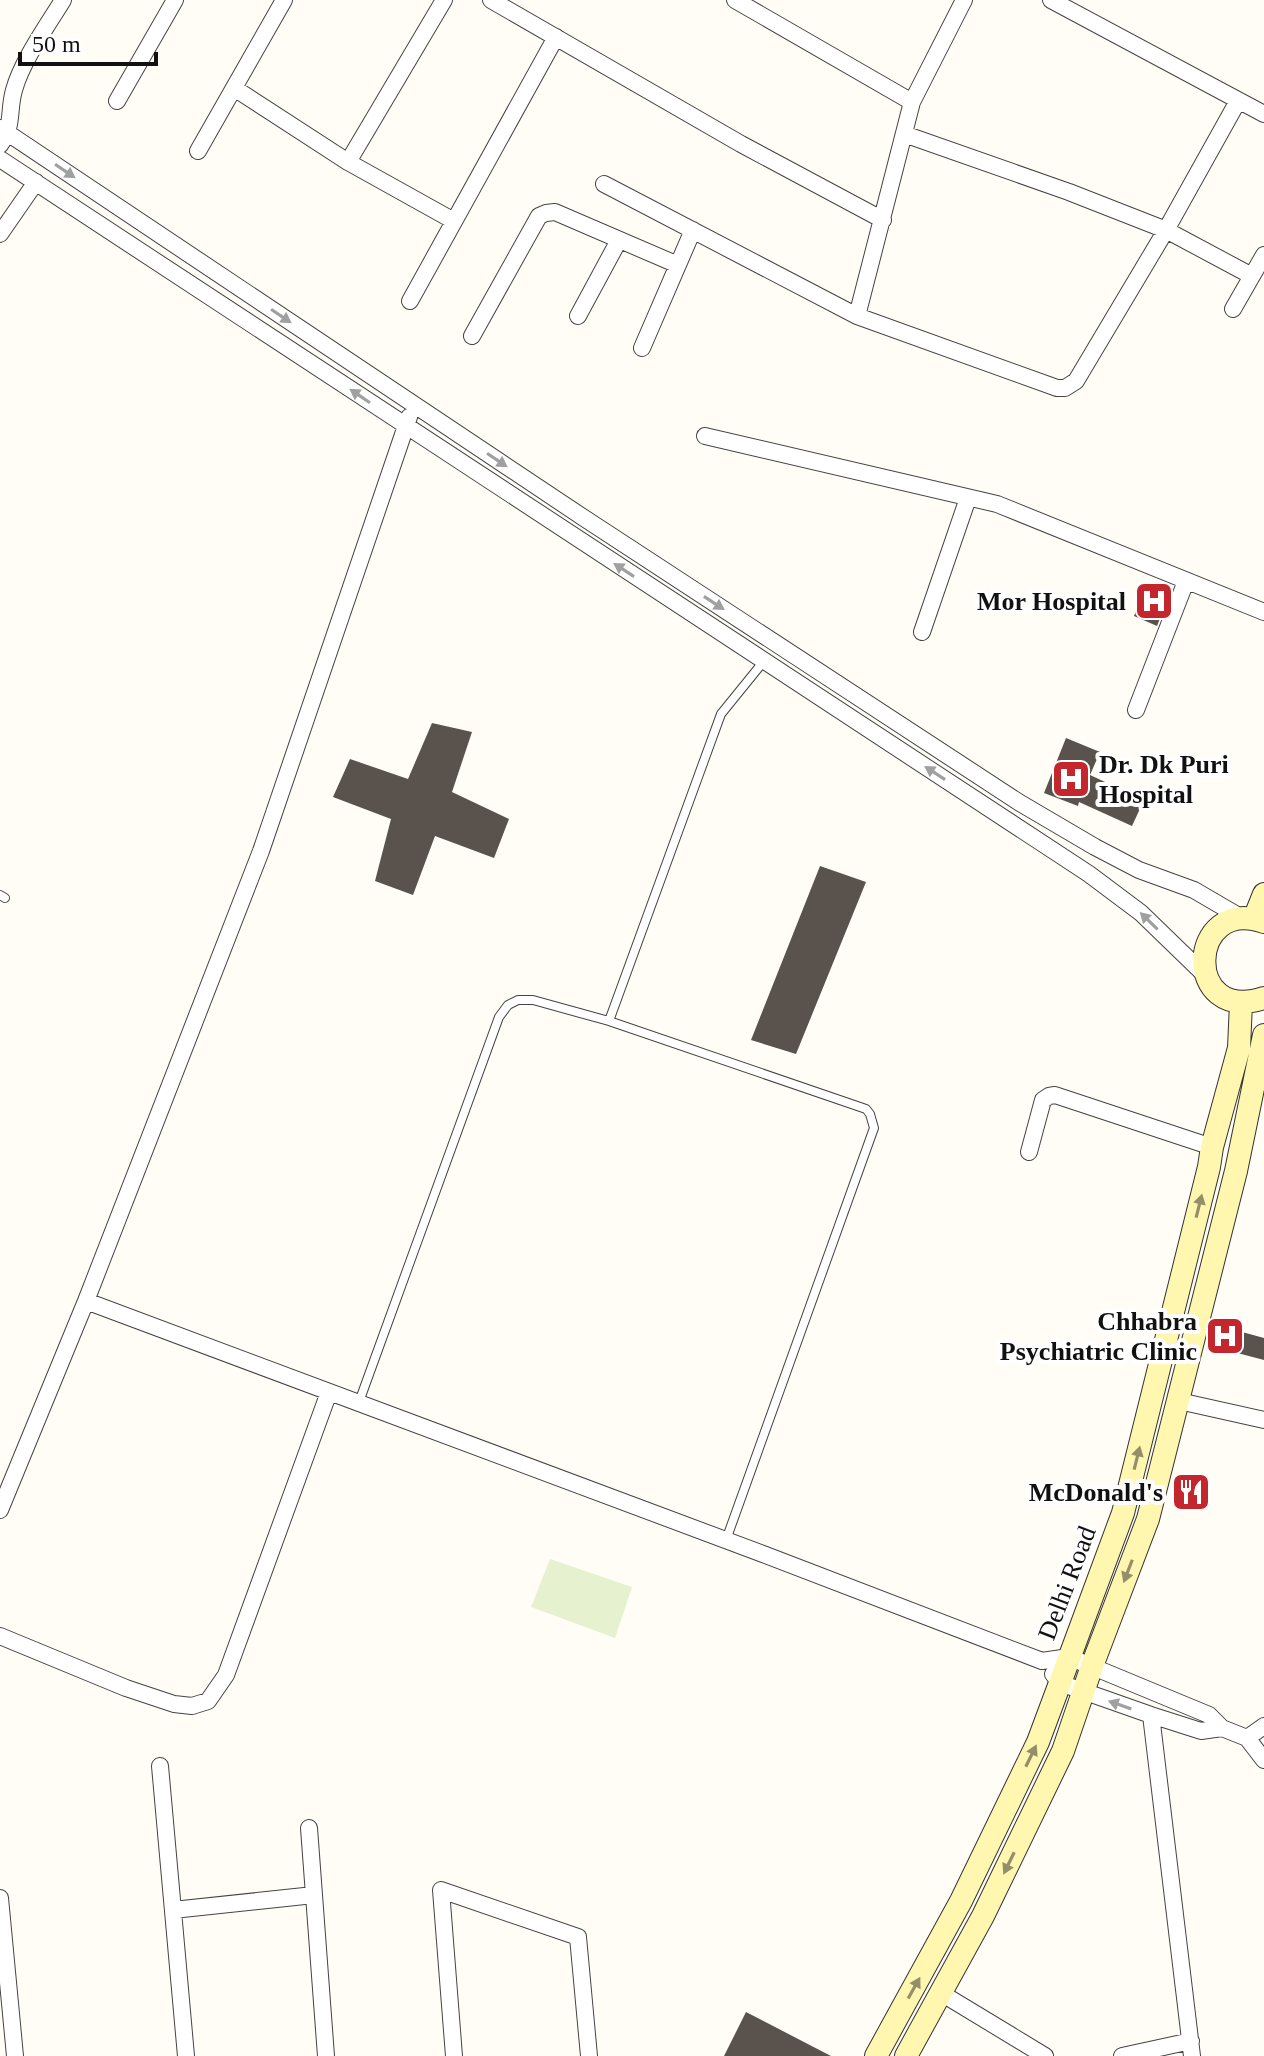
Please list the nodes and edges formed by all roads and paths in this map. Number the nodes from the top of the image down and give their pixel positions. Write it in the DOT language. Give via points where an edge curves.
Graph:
graph roads {
  1 [pos="63,0"];
  2 [pos="175,0"];
  3 [pos="284,0"];
  4 [pos="444,0"];
  5 [pos="491,0"];
  6 [pos="735,0"];
  7 [pos="964,0"];
  8 [pos="1051,0"];
  9 [pos="556,37"];
  10 [pos="234,88"];
  11 [pos="117,101"];
  12 [pos="1238,101"];
  13 [pos="912,102"];
  14 [pos="1264,114"];
  15 [pos="904,134"];
  16 [pos="3,135"];
  17 [pos="198,151"];
  18 [pos="0,159"];
  19 [pos="348,162"];
  20 [pos="36,182"];
  21 [pos="604,184"];
  22 [pos="883,220"];
  23 [pos="454,221"];
  24 [pos="693,230"];
  25 [pos="1166,230"];
  26 [pos="0,234"];
  27 [pos="619,240"];
  28 [pos="1264,255"];
  29 [pos="678,265"];
  30 [pos="1252,276"];
  31 [pos="410,301"];
  32 [pos="1233,309"];
  33 [pos="578,316"];
  34 [pos="857,316"];
  35 [pos="472,336"];
  36 [pos="642,348"];
  37 [pos="413,404"];
  38 [pos="406,426"];
  39 [pos="705,436"];
  40 [pos="968,498"];
  41 [pos="584,518"];
  42 [pos="575,538"];
  43 [pos="1186,581"];
  44 [pos="1264,612"];
  45 [pos="922,632"];
  46 [pos="764,661"];
  47 [pos="1136,710"];
  48 [pos="1264,894"];
  49 [pos="1253,919"];
  50 [pos="1205,975"];
  51 [pos="1264,998"];
  52 [pos="1241,1003"];
  53 [pos="609,1021"];
  54 [pos="1264,1035"];
  55 [pos="1212,1147"];
  56 [pos="1029,1152"];
  57 [pos="86,1301"];
  58 [pos="329,1392"];
  59 [pos="1179,1401"];
  60 [pos="358,1403"];
  61 [pos="1264,1420"];
  62 [pos="0,1510"];
  63 [pos="726,1540"];
  64 [pos="0,1636"];
  65 [pos="1069,1657"];
  66 [pos="1042,1661"];
  67 [pos="1092,1666"];
  68 [pos="1060,1683"];
  69 [pos="1084,1692"];
  70 [pos="1151,1715"];
  71 [pos="1264,1726"];
  72 [pos="1222,1728"];
  73 [pos="1247,1738"];
  74 [pos="1264,1760"];
  75 [pos="160,1766"];
  76 [pos="309,1828"];
  77 [pos="314,1895"];
  78 [pos="0,1898"];
  79 [pos="173,1910"];
  80 [pos="941,1993"];
  81 [pos="1191,2049"];
  82 [pos="15,2056"];
  83 [pos="186,2056"];
  84 [pos="326,2056"];
  85 [pos="454,2056"];
  86 [pos="589,2056"];
  87 [pos="876,2056"];
  88 [pos="906,2056"];
  89 [pos="1045,2056"];
  90 [pos="1122,2056"];
  1 -- 16 [label="street" via="14,90"];
  2 -- 11 [label="street"];
  3 -- 10 [label="street"];
  4 -- 19 [label="street"];
  5 -- 9 [label="street"];
  6 -- 13 [label="street"];
  7 -- 13 [label="street"];
  8 -- 12 [label="street"];
  9 -- 22 [label="street"];
  9 -- 23 [label="street"];
  10 -- 17 [label="street"];
  10 -- 19 [label="street"];
  12 -- 14 [label="street"];
  12 -- 25 [label="street"];
  13 -- 15 [label="street"];
  15 -- 22 [label="street"];
  15 -- 25 [label="street"];
  16 -- 37 [label="street, one-way"];
  18 -- 20 [label="street"];
  19 -- 23 [label="street"];
  20 -- 26 [label="street"];
  38 -- 20 [label="street, one-way"];
  21 -- 24 [label="street"];
  22 -- 34 [label="street"];
  23 -- 31 [label="street"];
  24 -- 29 [label="street"];
  24 -- 34 [label="street"];
  25 -- 30 [label="street"];
  25 -- 34 [label="street" via="1076,381 1065,388"];
  27 -- 29 [label="street"];
  27 -- 33 [label="street"];
  27 -- 35 [label="street" via="555,212 539,216"];
  28 -- 30 [label="street"];
  29 -- 36 [label="street"];
  30 -- 32 [label="street"];
  37 -- 38 [label="street"];
  37 -- 41 [label="street, one-way"];
  38 -- 42 [label="street"];
  38 -- 57 [label="street" via="261,851"];
  39 -- 40 [label="street"];
  40 -- 43 [label="street" via="997,504"];
  40 -- 45 [label="street"];
  41 -- 42 [label="street"];
  41 -- 49 [label="street, one-way" via="1020,803 1128,864"];
  46 -- 42 [label="street, one-way"];
  43 -- 44 [label="street"];
  43 -- 47 [label="street"];
  50 -- 46 [label="street, one-way" via="1141,913 1089,874"];
  46 -- 53 [label="lane" via="721,714"];
  48 -- 49 [label="main road"];
  49 -- 50 [label="main road" via="1230,921 1210,937 1204,949"];
  50 -- 52 [label="main road" via="1222,996"];
  51 -- 52 [label="main road"];
  52 -- 55 [label="main road, Delhi Road" via="1239,1048"];
  53 -- 60 [label="lane" via="533,1000 508,1005 499,1017"];
  53 -- 63 [label="lane" via="866,1109 874,1122"];
  54 -- 59 [label="main road, Delhi Road"];
  55 -- 56 [label="street" via="1055,1095 1043,1100"];
  65 -- 55 [label="main road, Delhi Road, one-way" via="1123,1513"];
  57 -- 58 [label="street"];
  57 -- 62 [label="street"];
  58 -- 60 [label="street"];
  58 -- 64 [label="street" via="226,1675 208,1701 174,1704"];
  59 -- 61 [label="street"];
  59 -- 67 [label="main road, Delhi Road, one-way" via="1148,1519"];
  60 -- 63 [label="street"];
  63 -- 66 [label="street"];
  65 -- 66 [label="street"];
  65 -- 67 [label="street"];
  65 -- 68 [label="main road, Delhi Road"];
  66 -- 68 [label="street"];
  67 -- 69 [label="main road, Delhi Road"];
  67 -- 72 [label="street" via="1209,1715"];
  68 -- 69 [label="street"];
  87 -- 68 [label="main road, Delhi Road, one-way" via="961,1901 1038,1742"];
  70 -- 69 [label="street, one-way"];
  69 -- 80 [label="main road, Delhi Road, one-way" via="1063,1751"];
  70 -- 72 [label="street" via="1201,1731"];
  70 -- 81 [label="street"];
  71 -- 73 [label="street"];
  72 -- 73 [label="street"];
  73 -- 74 [label="street"];
  75 -- 79 [label="street"];
  76 -- 77 [label="street"];
  77 -- 79 [label="street"];
  77 -- 84 [label="street"];
  78 -- 82 [label="street"];
  79 -- 83 [label="street"];
  80 -- 88 [label="main road, Delhi Road"];
  80 -- 89 [label="street"];
  81 -- 90 [label="street"];
  85 -- 86 [label="street" via="441,1890 578,1937"];
}
